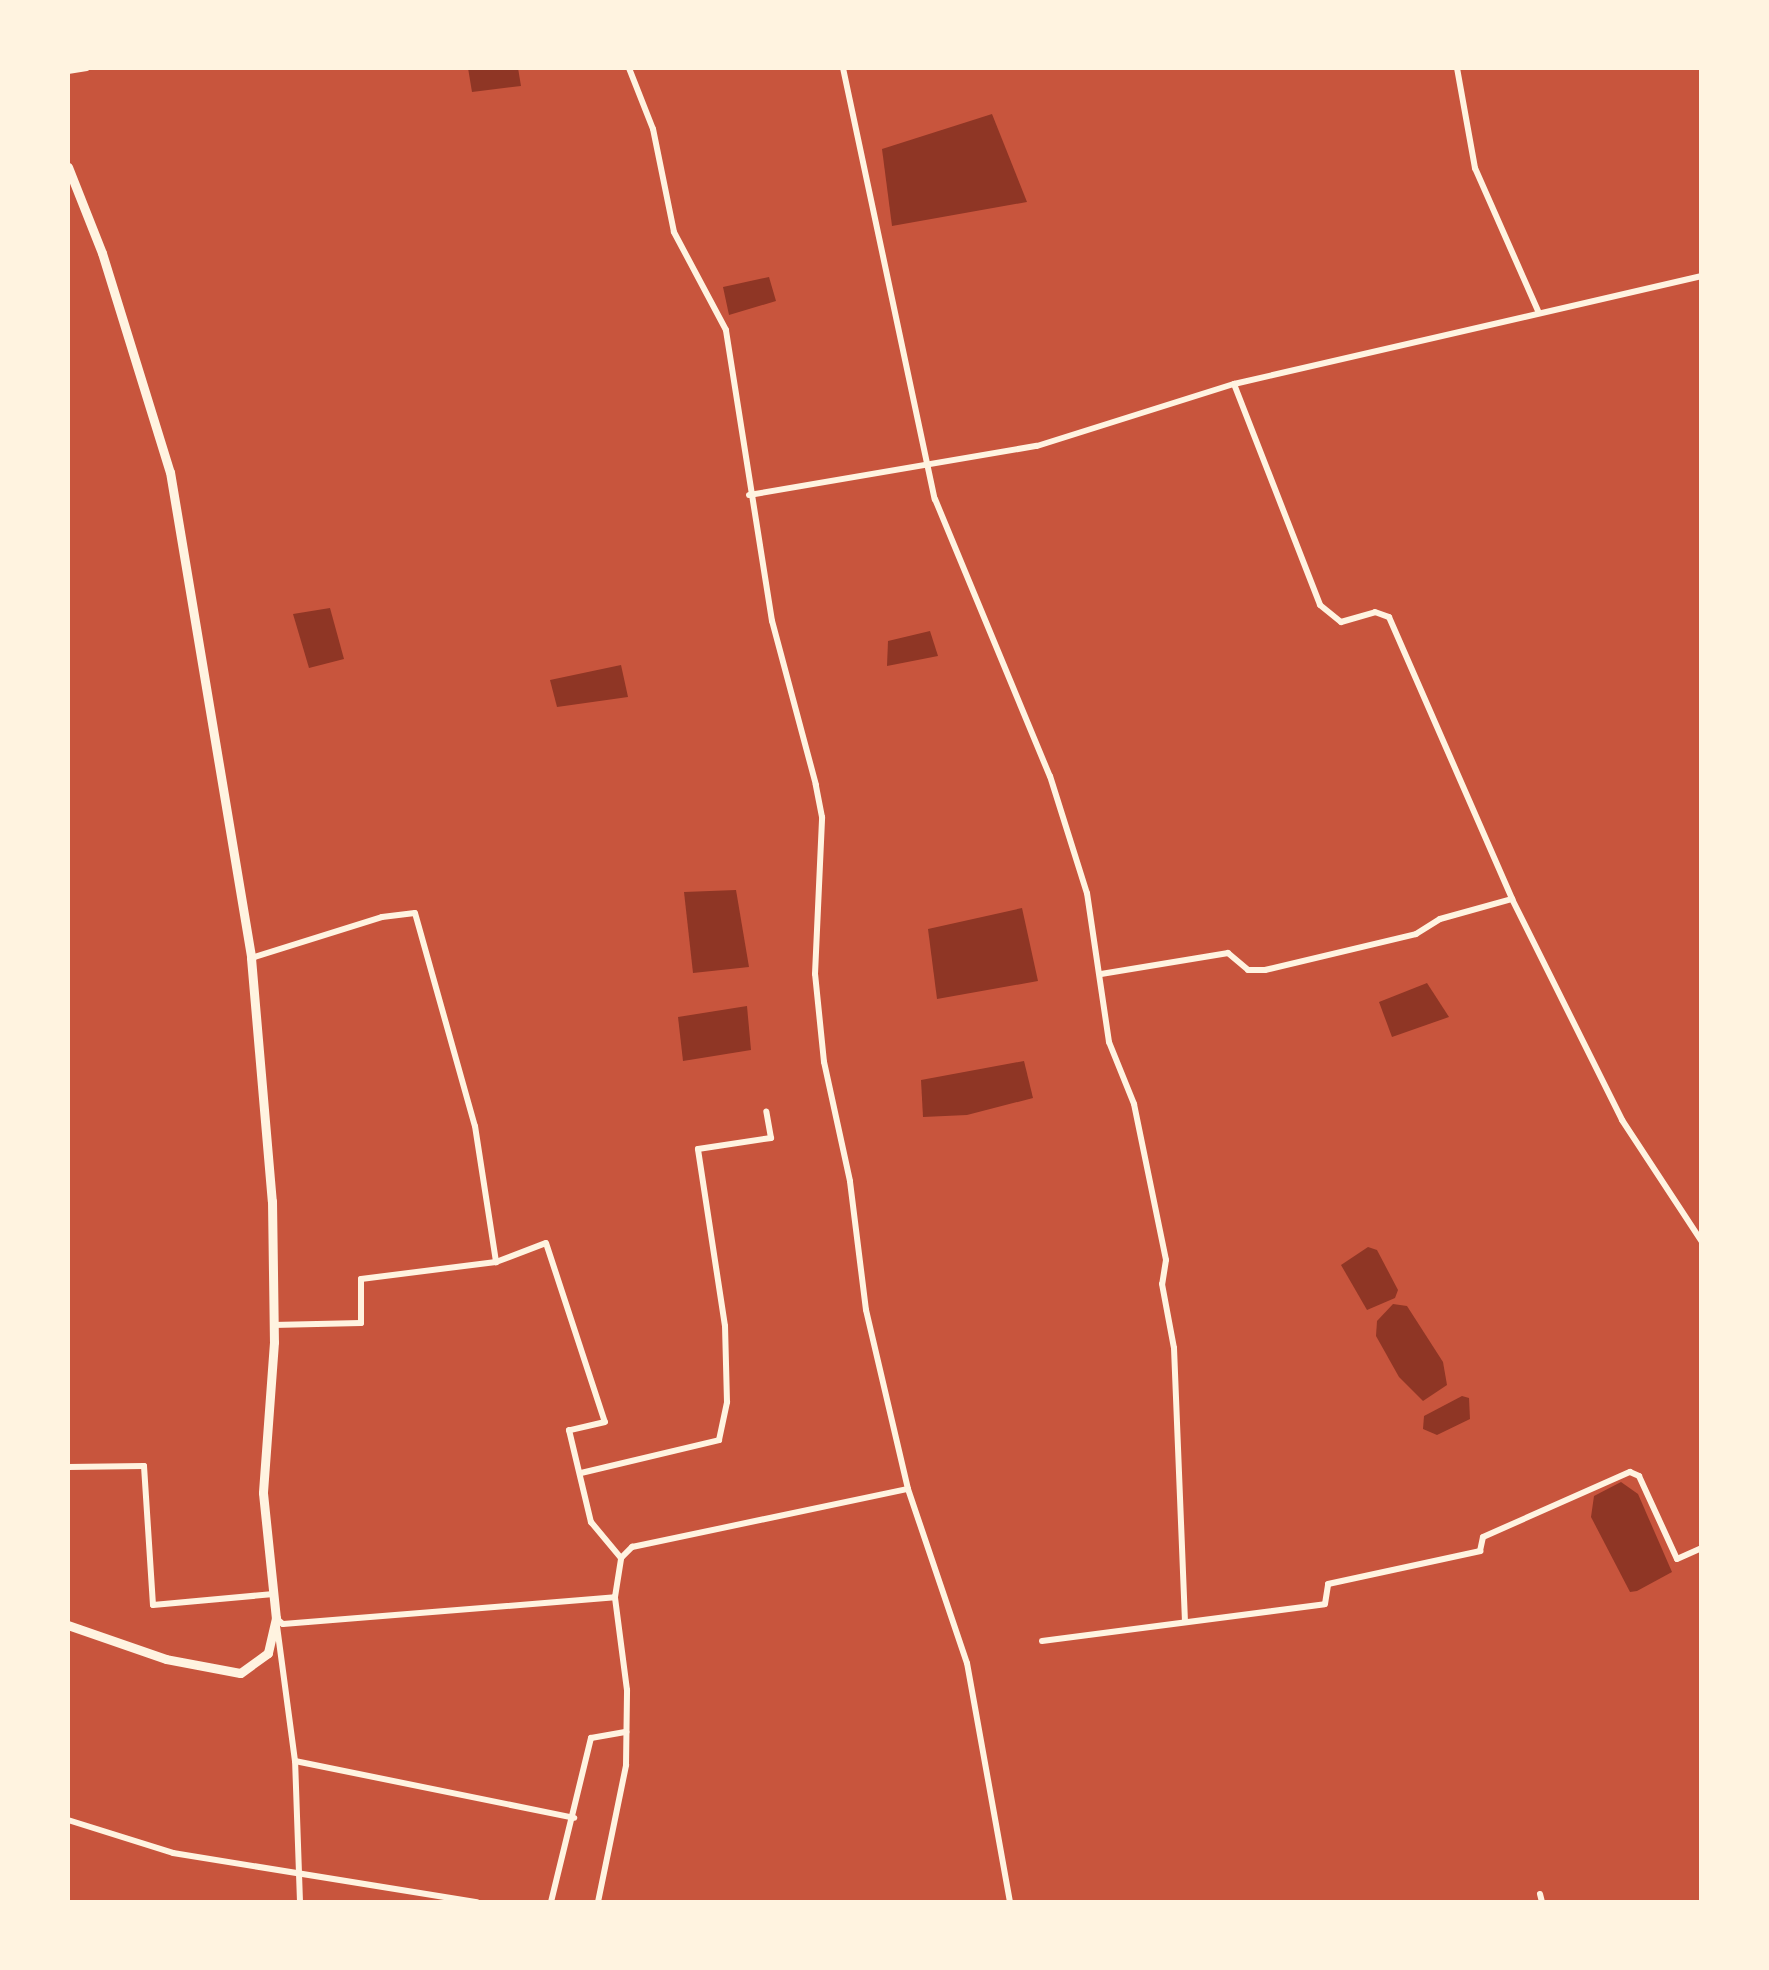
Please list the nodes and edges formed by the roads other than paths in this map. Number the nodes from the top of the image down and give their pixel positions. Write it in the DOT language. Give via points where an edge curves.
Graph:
graph roads {
  1 [pos="87,68"];
  2 [pos="629,68"];
  3 [pos="842,68"];
  4 [pos="1457,68"];
  5 [pos="68,71"];
  6 [pos="68,166"];
  7 [pos="1702,276"];
  8 [pos="1538,311"];
  9 [pos="1234,384"];
  10 [pos="749,495"];
  11 [pos="1512,898"];
  12 [pos="251,958"];
  13 [pos="1102,974"];
  14 [pos="766,1111"];
  15 [pos="1702,1242"];
  16 [pos="496,1262"];
  17 [pos="273,1325"];
  18 [pos="68,1468"];
  19 [pos="581,1473"];
  20 [pos="908,1488"];
  21 [pos="1702,1548"];
  22 [pos="621,1558"];
  23 [pos="273,1594"];
  24 [pos="615,1597"];
  25 [pos="276,1618"];
  26 [pos="1184,1620"];
  27 [pos="68,1625"];
  28 [pos="1042,1641"];
  29 [pos="626,1732"];
  30 [pos="295,1761"];
  31 [pos="574,1818"];
  32 [pos="68,1820"];
  33 [pos="299,1869"];
  34 [pos="300,1902"];
  35 [pos="477,1902"];
  36 [pos="551,1902"];
  37 [pos="598,1902"];
  38 [pos="1010,1902"];
  1 -- 5 [label="street"];
  2 -- 10 [label="street" via="653,129 674,232 726,330"];
  3 -- 13 [label="street" via="935,499 1050,776 1088,892"];
  4 -- 8 [label="street" via="1475,168"];
  6 -- 12 [label="main road" via="170,472"];
  7 -- 8 [label="street"];
  8 -- 9 [label="street"];
  9 -- 10 [label="street" via="1038,446"];
  9 -- 11 [label="street" via="1320,605 1341,622 1375,612 1389,617"];
  10 -- 20 [label="street" via="772,620 822,817 815,974 824,1062 850,1181 866,1310"];
  11 -- 13 [label="street" via="1440,919 1416,934 1265,970 1252,972 1228,953"];
  11 -- 15 [label="street" via="1622,1120"];
  12 -- 16 [label="street" via="415,913 476,1126"];
  12 -- 17 [label="main road" via="272,1201"];
  13 -- 26 [label="street" via="1108,1042 1134,1104 1166,1260 1162,1284 1174,1348"];
  14 -- 19 [label="street" via="771,1138 698,1149 724,1326 727,1402 718,1440"];
  16 -- 17 [label="street" via="360,1279 361,1324"];
  16 -- 19 [label="street" via="546,1243 605,1422 569,1430"];
  17 -- 23 [label="main road" via="264,1493"];
  18 -- 23 [label="street" via="144,1466 153,1604"];
  19 -- 22 [label="street" via="591,1522"];
  20 -- 22 [label="street" via="656,1540"];
  20 -- 38 [label="street" via="966,1662"];
  21 -- 26 [label="street" via="1678,1559 1639,1476 1630,1472 1483,1537 1480,1551 1328,1584 1325,1604"];
  22 -- 24 [label="street"];
  23 -- 25 [label="main road"];
  24 -- 25 [label="street" via="283,1624"];
  24 -- 29 [label="street"];
  25 -- 27 [label="main road" via="268,1653 240,1673 166,1660"];
  25 -- 30 [label="street"];
  26 -- 28 [label="street"];
  29 -- 31 [label="street" via="591,1738"];
  29 -- 37 [label="street" via="616,1828"];
  30 -- 31 [label="street"];
  30 -- 33 [label="street"];
  31 -- 36 [label="street"];
  32 -- 33 [label="street" via="173,1852"];
  33 -- 34 [label="street"];
  33 -- 35 [label="street"];
}
